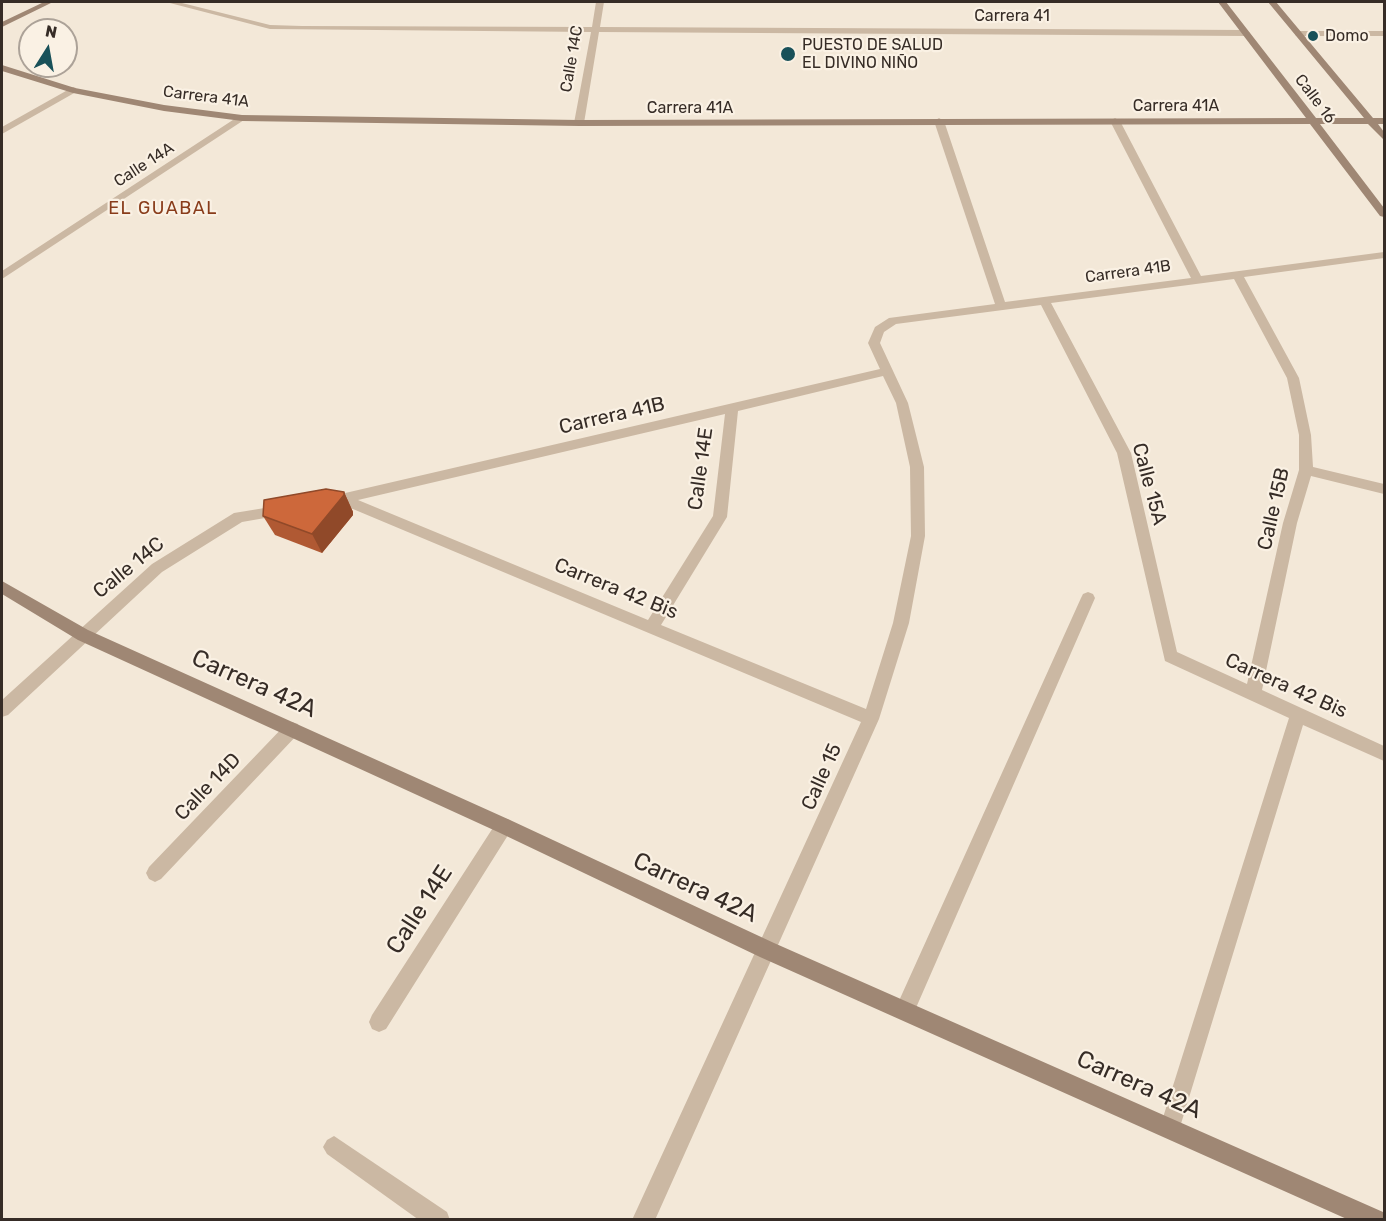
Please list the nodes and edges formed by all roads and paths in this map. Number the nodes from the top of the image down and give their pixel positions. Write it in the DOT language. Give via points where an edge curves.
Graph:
graph roads {
  1 [pos="49,2"];
  2 [pos="170,2"];
  3 [pos="600,2"];
  4 [pos="1222,2"];
  5 [pos="1272,2"];
  6 [pos="2,25"];
  7 [pos="596,29"];
  8 [pos="1246,33"];
  9 [pos="1299,34"];
  10 [pos="1384,34"];
  11 [pos="2,68"];
  12 [pos="73,90"];
  13 [pos="242,118"];
  14 [pos="1115,121"];
  15 [pos="1312,121"];
  16 [pos="1371,121"];
  17 [pos="1384,121"];
  18 [pos="939,122"];
  19 [pos="579,123"];
  20 [pos="2,131"];
  21 [pos="1384,137"];
  22 [pos="1384,214"];
  23 [pos="1384,255"];
  24 [pos="1237,274"];
  25 [pos="2,276"];
  26 [pos="1197,279"];
  27 [pos="1044,300"];
  28 [pos="1001,306"];
  29 [pos="879,330"];
  30 [pos="889,371"];
  31 [pos="732,407"];
  32 [pos="1306,470"];
  33 [pos="1384,489"];
  34 [pos="344,500"];
  35 [pos="2,587"];
  36 [pos="1088,598"];
  37 [pos="652,626"];
  38 [pos="83,635"];
  39 [pos="1170,656"];
  40 [pos="1253,694"];
  41 [pos="2,710"];
  42 [pos="1298,715"];
  43 [pos="871,719"];
  44 [pos="292,729"];
  45 [pos="1384,754"];
  46 [pos="504,826"];
  47 [pos="155,873"];
  48 [pos="766,950"];
  49 [pos="905,1010"];
  50 [pos="379,1022"];
  51 [pos="1170,1127"];
  52 [pos="334,1147"];
  53 [pos="439,1220"];
  54 [pos="643,1220"];
  55 [pos="1375,1220"];
  1 -- 6 [label="street"];
  2 -- 7 [label="street, Carrera 41" via="270,27"];
  3 -- 7 [label="street, Calle 14C"];
  4 -- 8 [label="street, Calle 16"];
  5 -- 9 [label="street, Calle 16"];
  7 -- 8 [label="street, Carrera 41"];
  7 -- 19 [label="street, Calle 14C"];
  8 -- 15 [label="street, Calle 16"];
  9 -- 10 [label="street"];
  9 -- 16 [label="street, Calle 16"];
  11 -- 12 [label="street, Carrera 41A"];
  12 -- 13 [label="street, Carrera 41A"];
  12 -- 20 [label="street"];
  13 -- 19 [label="street, Carrera 41A"];
  13 -- 25 [label="street, Calle 14A"];
  14 -- 15 [label="street, Carrera 41A"];
  14 -- 18 [label="street, Carrera 41A"];
  14 -- 26 [label="street"];
  15 -- 16 [label="street, Carrera 41A"];
  15 -- 22 [label="street, Calle 16"];
  16 -- 17 [label="street, Carrera 41A"];
  16 -- 21 [label="street, Calle 16"];
  18 -- 19 [label="street, Carrera 41A"];
  18 -- 28 [label="street"];
  23 -- 24 [label="street, Carrera 41B"];
  24 -- 26 [label="street, Carrera 41B"];
  24 -- 32 [label="street, Calle 15B" via="1293,378 1305,435"];
  26 -- 27 [label="street, Carrera 41B"];
  27 -- 28 [label="street, Carrera 41B"];
  27 -- 39 [label="street, Calle 15A" via="1124,453"];
  28 -- 29 [label="street, Carrera 41B" via="893,321"];
  29 -- 30 [label="street, Calle 15" via="873,343"];
  30 -- 31 [label="street, Carrera 41B"];
  30 -- 43 [label="street, Calle 15" via="902,403 917,467 918,536 901,623"];
  31 -- 34 [label="street, Carrera 41B"];
  31 -- 37 [label="street, Calle 14E" via="720,517"];
  32 -- 33 [label="street"];
  32 -- 40 [label="street, Calle 15B" via="1290,523"];
  34 -- 37 [label="street, Carrera 42 Bis"];
  34 -- 38 [label="street, Calle 14C" via="239,517 157,568"];
  35 -- 38 [label="street, Carrera 42A"];
  36 -- 49 [label="street"];
  37 -- 43 [label="street, Carrera 42 Bis"];
  38 -- 41 [label="street, Calle 14C"];
  38 -- 44 [label="street, Carrera 42A"];
  39 -- 40 [label="street, Carrera 42 Bis"];
  40 -- 42 [label="street, Carrera 42 Bis"];
  42 -- 45 [label="street, Carrera 42 Bis"];
  42 -- 51 [label="street"];
  43 -- 48 [label="street, Calle 15"];
  44 -- 46 [label="street, Carrera 42A"];
  44 -- 47 [label="street, Calle 14D"];
  46 -- 48 [label="street, Carrera 42A"];
  46 -- 50 [label="street, Calle 14E"];
  48 -- 49 [label="street, Carrera 42A"];
  48 -- 54 [label="street, Calle 15"];
  49 -- 51 [label="street, Carrera 42A"];
  51 -- 55 [label="street, Carrera 42A"];
  52 -- 53 [label="street"];
}
